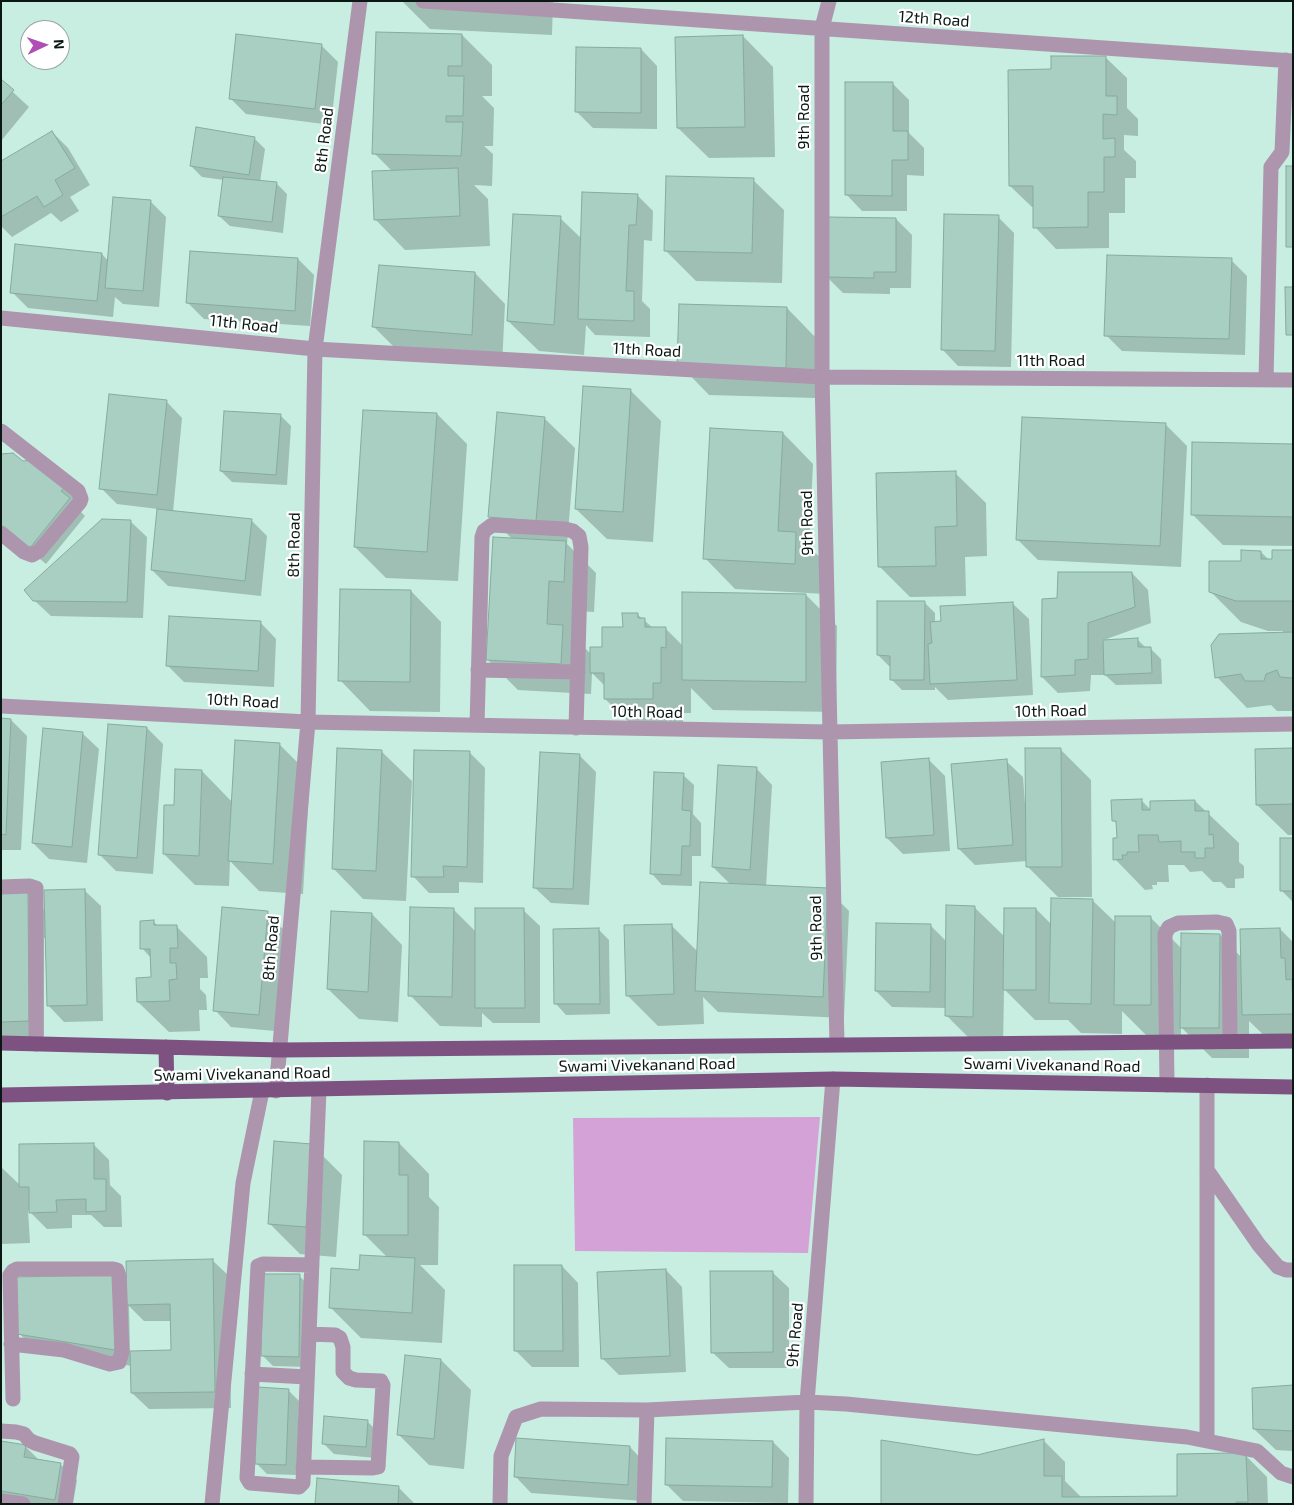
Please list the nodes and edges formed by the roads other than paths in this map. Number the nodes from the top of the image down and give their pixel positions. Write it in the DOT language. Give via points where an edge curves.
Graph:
graph roads {
  1 [pos="360,1"];
  2 [pos="423,1"];
  3 [pos="830,1"];
  4 [pos="822,28"];
  5 [pos="1289,60"];
  6 [pos="1,318"];
  7 [pos="316,349"];
  8 [pos="822,377"];
  9 [pos="1266,380"];
  10 [pos="1293,380"];
  11 [pos="1,431"];
  12 [pos="1,532"];
  13 [pos="478,670"];
  14 [pos="578,672"];
  15 [pos="1,706"];
  16 [pos="308,722"];
  17 [pos="1293,724"];
  18 [pos="477,726"];
  19 [pos="576,728"];
  20 [pos="829,732"];
  21 [pos="1,888"];
  22 [pos="1230,1041"];
  23 [pos="1293,1041"];
  24 [pos="1166,1042"];
  25 [pos="1,1043"];
  26 [pos="36,1044"];
  27 [pos="837,1044"];
  28 [pos="166,1047"];
  29 [pos="280,1050"];
  30 [pos="833,1079"];
  31 [pos="1167,1085"];
  32 [pos="1207,1085"];
  33 [pos="1293,1087"];
  34 [pos="319,1090"];
  35 [pos="269,1091"];
  36 [pos="167,1092"];
  37 [pos="1,1095"];
  38 [pos="1207,1170"];
  39 [pos="312,1265"];
  40 [pos="1293,1270"];
  41 [pos="309,1334"];
  42 [pos="12,1344"];
  43 [pos="252,1374"];
  44 [pos="307,1377"];
  45 [pos="12,1399"];
  46 [pos="807,1402"];
  47 [pos="648,1410"];
  48 [pos="1,1431"];
  49 [pos="1207,1441"];
  50 [pos="303,1467"];
  51 [pos="1293,1476"];
  52 [pos="1,1501"];
  53 [pos="23,1504"];
  54 [pos="65,1504"];
  55 [pos="212,1504"];
  56 [pos="500,1504"];
  57 [pos="644,1504"];
  58 [pos="806,1504"];
  1 -- 7 [label="street, 8th Road"];
  2 -- 4 [label="street, 12th Road"];
  3 -- 4 [label="street, 9th Road"];
  4 -- 5 [label="street, 12th Road"];
  4 -- 8 [label="street, 9th Road"];
  5 -- 9 [label="street" via="1282,152 1271,166"];
  6 -- 7 [label="street, 11th Road"];
  7 -- 8 [label="street, 11th Road"];
  7 -- 16 [label="street, 8th Road"];
  8 -- 9 [label="street, 11th Road"];
  8 -- 20 [label="street, 9th Road"];
  9 -- 10 [label="street, 11th Road"];
  11 -- 12 [label="street" via="78,490 81,499 39,551 32,555"];
  13 -- 14 [label="street"];
  13 -- 14 [label="street" via="482,537 492,525 565,529 579,536 582,546"];
  13 -- 18 [label="street"];
  14 -- 19 [label="street"];
  15 -- 16 [label="street, 10th Road"];
  16 -- 18 [label="street, 10th Road"];
  16 -- 29 [label="street, 8th Road"];
  17 -- 20 [label="street, 10th Road"];
  18 -- 19 [label="street, 10th Road"];
  19 -- 20 [label="street, 10th Road"];
  20 -- 27 [label="street, 9th Road"];
  21 -- 26 [label="street" via="36,888"];
  22 -- 23 [label="main road, Swami Vivekanand Road"];
  22 -- 24 [label="main road, Swami Vivekanand Road"];
  22 -- 24 [label="street" via="1229,931 1226,924 1217,922 1188,922 1169,927 1165,934"];
  24 -- 27 [label="main road, Swami Vivekanand Road"];
  24 -- 31 [label="street"];
  25 -- 26 [label="main road, Swami Vivekanand Road"];
  26 -- 28 [label="main road, Swami Vivekanand Road"];
  27 -- 29 [label="main road, Swami Vivekanand Road"];
  28 -- 29 [label="main road, Swami Vivekanand Road"];
  28 -- 36 [label="main road"];
  29 -- 35 [label="street, 8th Road"];
  30 -- 31 [label="main road, Swami Vivekanand Road"];
  30 -- 34 [label="main road, Swami Vivekanand Road"];
  30 -- 46 [label="street, 9th Road"];
  31 -- 32 [label="main road, Swami Vivekanand Road"];
  32 -- 33 [label="main road, Swami Vivekanand Road"];
  32 -- 38 [label="street"];
  34 -- 35 [label="main road, Swami Vivekanand Road"];
  34 -- 39 [label="street"];
  35 -- 36 [label="main road, Swami Vivekanand Road"];
  35 -- 55 [label="street, 8th Road" via="255,1124 243,1183"];
  36 -- 37 [label="main road, Swami Vivekanand Road"];
  38 -- 40 [label="street" via="1259,1245 1278,1267"];
  38 -- 49 [label="street"];
  39 -- 41 [label="street"];
  39 -- 43 [label="street" via="258,1266"];
  41 -- 44 [label="street"];
  41 -- 50 [label="street" via="340,1338 343,1372 349,1378 381,1381 383,1385 378,1466"];
  42 -- 42 [label="street" via="10,1275 13,1271 117,1270 122,1352 119,1362 110,1364 64,1350"];
  42 -- 45 [label="street"];
  43 -- 44 [label="street"];
  43 -- 50 [label="street" via="248,1482 299,1487"];
  44 -- 50 [label="street"];
  46 -- 47 [label="street"];
  46 -- 49 [label="street"];
  46 -- 58 [label="street, 9th Road"];
  47 -- 56 [label="street" via="542,1409 516,1417 501,1456"];
  47 -- 57 [label="street"];
  48 -- 54 [label="street" via="24,1434 35,1443 70,1454"];
  49 -- 51 [label="street" via="1257,1451 1282,1474"];
  52 -- 53 [label="street"];
}
